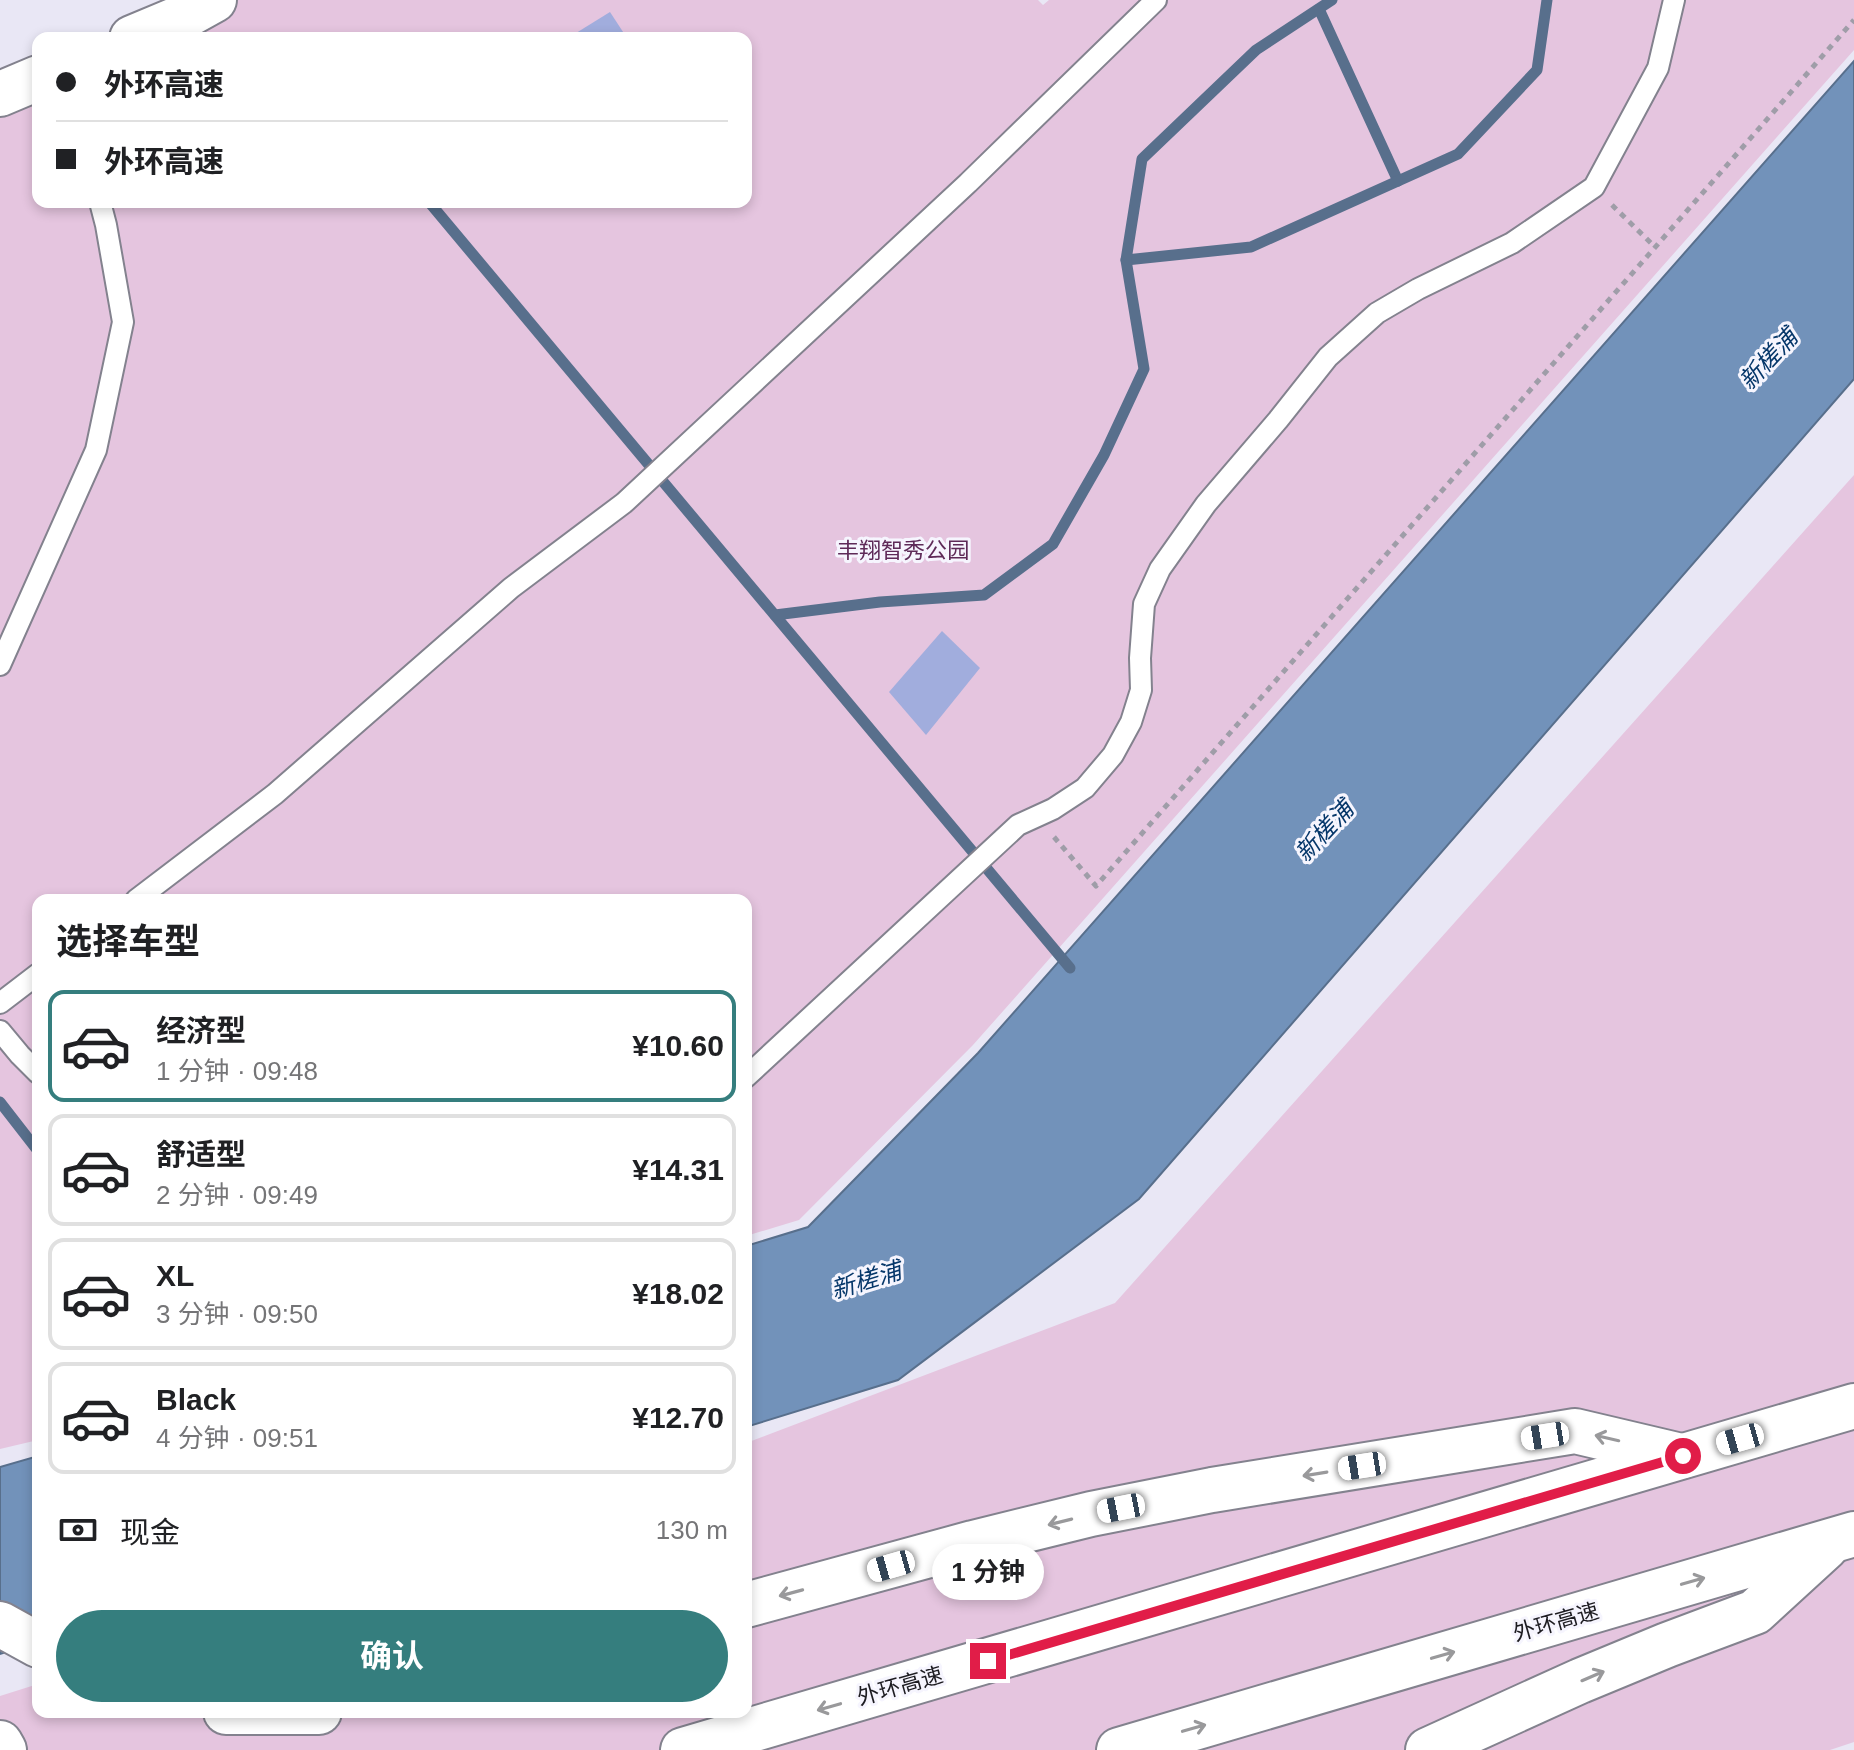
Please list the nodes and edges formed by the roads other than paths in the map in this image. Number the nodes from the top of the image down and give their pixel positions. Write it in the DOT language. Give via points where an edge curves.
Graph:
graph roads {
  1 [pos="214,0"];
  2 [pos="1156,0"];
  3 [pos="1674,0"];
  4 [pos="146,32"];
  5 [pos="32,81"];
  6 [pos="0,94"];
  7 [pos="102,208"];
  8 [pos="0,665"];
  9 [pos="144,894"];
  10 [pos="32,979"];
  11 [pos="0,1003"];
  12 [pos="0,1031"];
  13 [pos="32,1067"];
  14 [pos="752,1071"];
  15 [pos="1854,1406"];
  16 [pos="1683,1456"];
  17 [pos="1844,1537"];
  18 [pos="752,1603"];
  19 [pos="0,1624"];
  20 [pos="32,1642"];
  21 [pos="0,1743"];
  22 [pos="4,1750"];
  23 [pos="683,1750"];
  24 [pos="1119,1750"];
  25 [pos="1428,1750"];
  1 -- 4 [label="main road"];
  2 -- 9 [label="lane" via="638,491 511,588 275,794"];
  3 -- 14 [label="lane" via="1658,68 1594,187 1512,243 1377,313 1328,357 1206,504 1160,569 1144,604 1141,690 1131,722 1113,755 1085,788 1018,825"];
  5 -- 6 [label="main road"];
  7 -- 8 [label="lane" via="123,322 96,450"];
  10 -- 11 [label="lane"];
  12 -- 13 [label="lane"];
  15 -- 16 [label="main road, 外环高速"];
  16 -- 18 [label="main road, one-way" via="1575,1431 1091,1514"];
  16 -- 23 [label="main road, 外环高速, one-way"];
  24 -- 17 [label="main road, 外环高速, one-way"];
  25 -- 17 [label="main road, one-way" via="1580,1681 1755,1612"];
  19 -- 20 [label="main road"];
  21 -- 22 [label="main road"];
}
